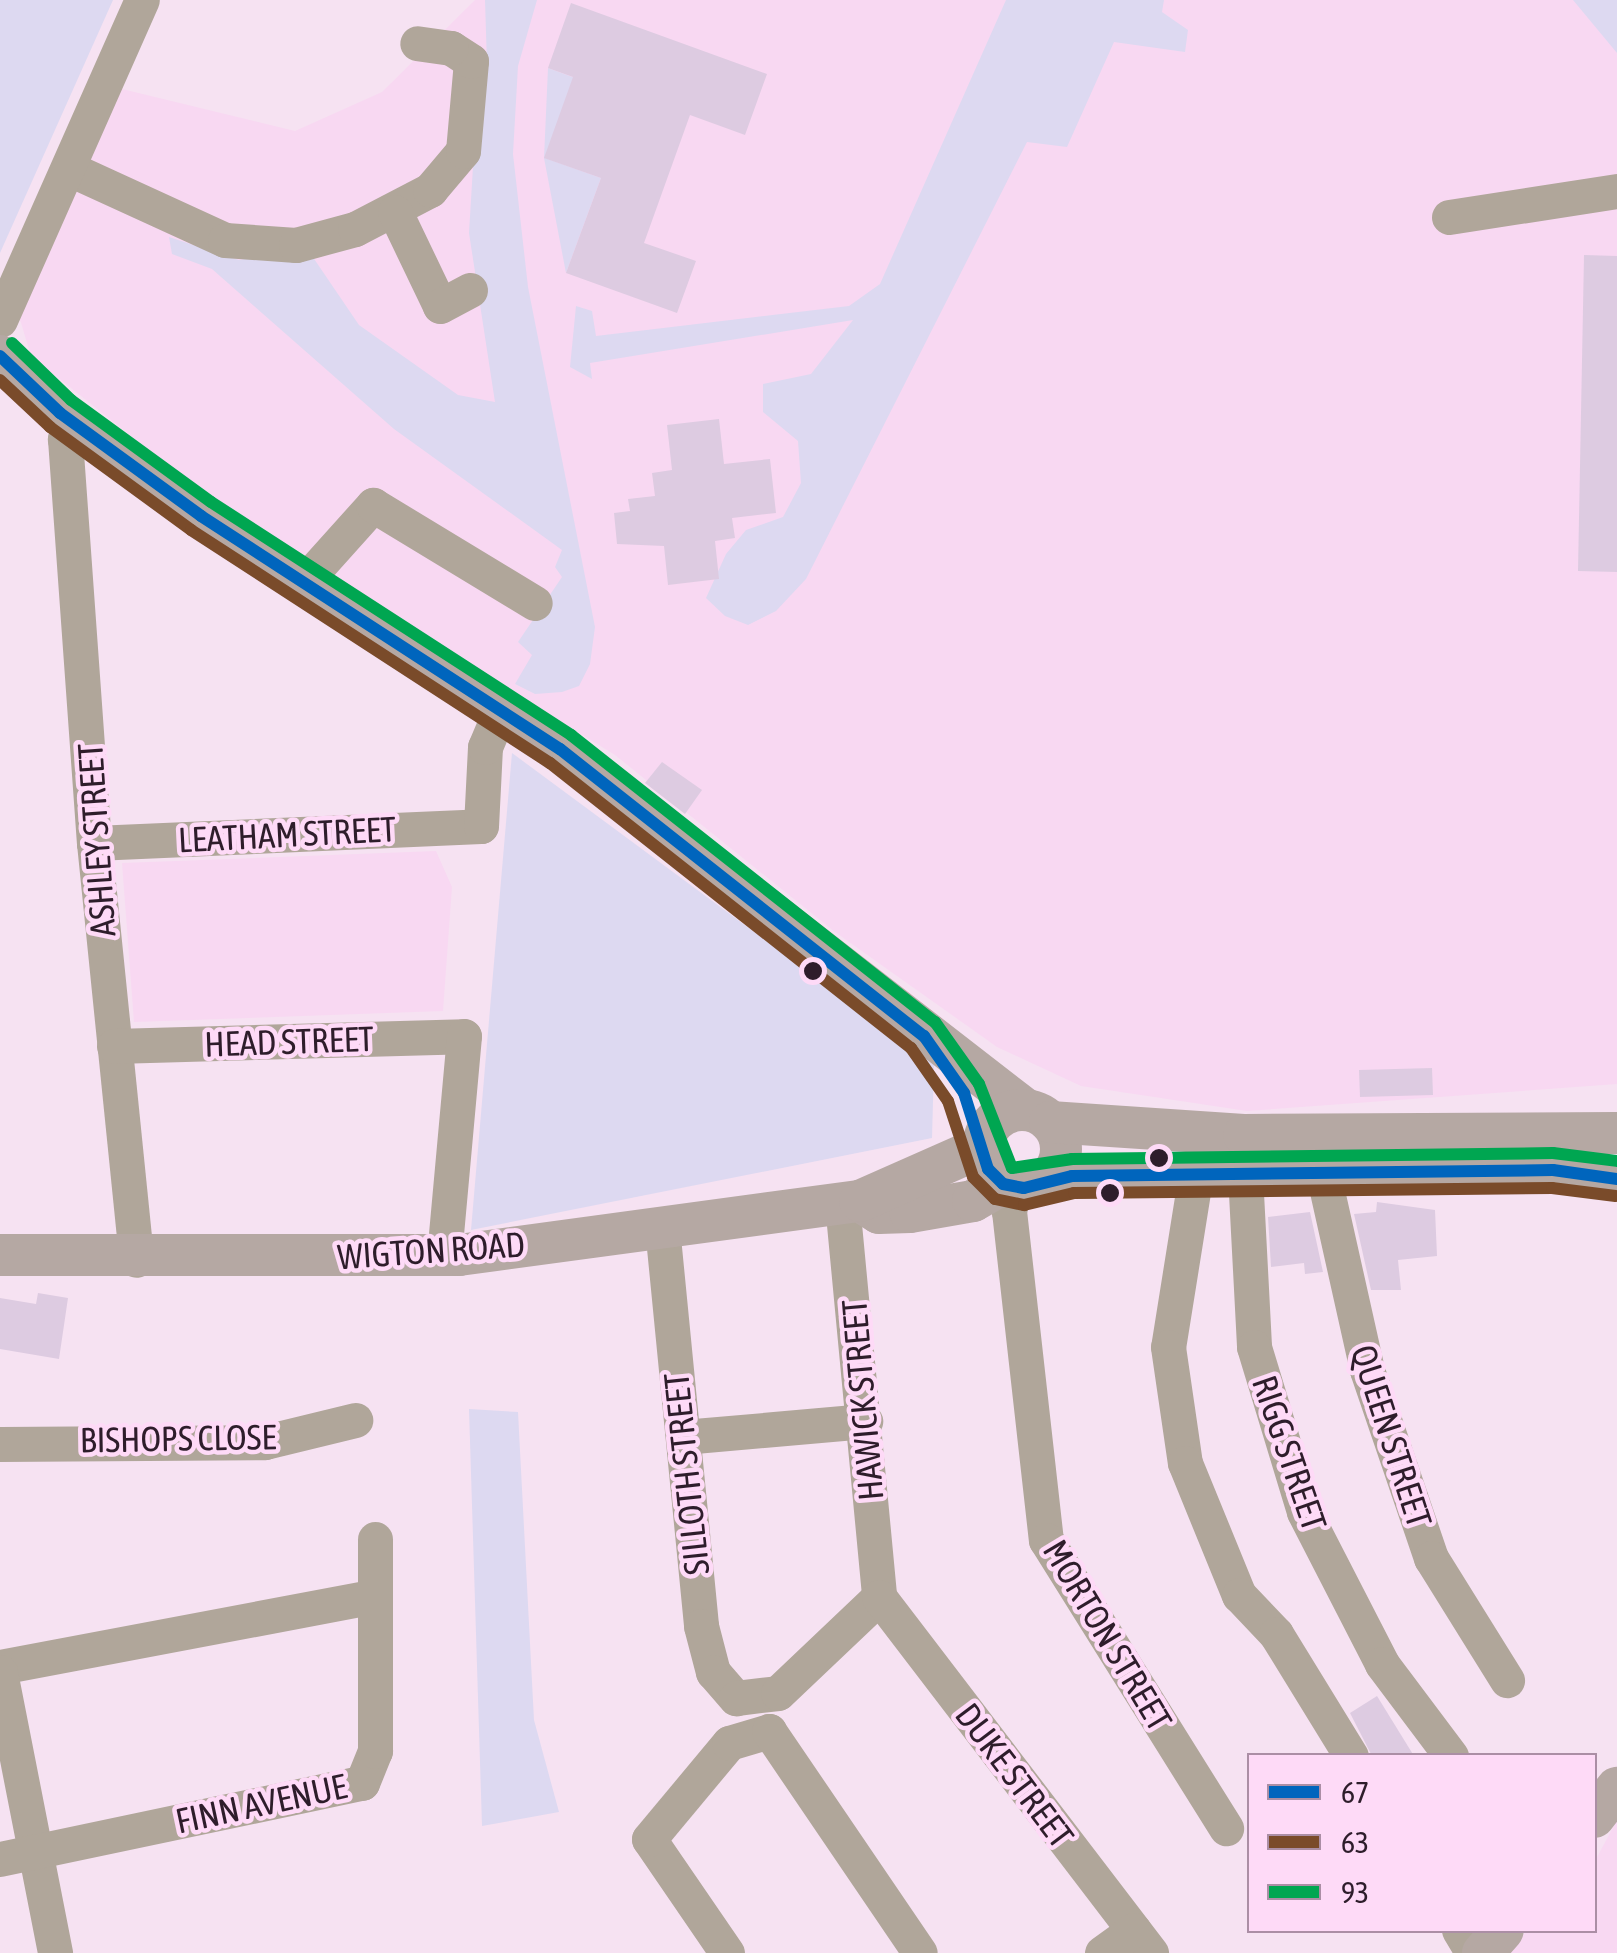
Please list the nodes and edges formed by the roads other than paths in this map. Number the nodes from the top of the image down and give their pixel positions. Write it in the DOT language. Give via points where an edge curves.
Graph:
graph roads {
  1 [pos="142,0"];
  2 [pos="418,42"];
  3 [pos="72,170"];
  4 [pos="1617,191"];
  5 [pos="396,212"];
  6 [pos="1449,217"];
  7 [pos="470,290"];
  8 [pos="0,320"];
  9 [pos="0,356"];
  10 [pos="70,420"];
  11 [pos="303,583"];
  12 [pos="534,603"];
  13 [pos="501,709"];
  14 [pos="94,843"];
  15 [pos="924,1036"];
  16 [pos="114,1046"];
  17 [pos="1038,1116"];
  18 [pos="1617,1133"];
  19 [pos="983,1144"];
  20 [pos="1196,1173"];
  21 [pos="1323,1173"];
  22 [pos="1572,1173"];
  23 [pos="1246,1174"];
  24 [pos="1617,1179"];
  25 [pos="1022,1183"];
  26 [pos="1617,1193"];
  27 [pos="851,1202"];
  28 [pos="662,1226"];
  29 [pos="0,1255"];
  30 [pos="444,1255"];
  31 [pos="136,1260"];
  32 [pos="355,1420"];
  33 [pos="866,1422"];
  34 [pos="683,1437"];
  35 [pos="0,1444"];
  36 [pos="374,1539"];
  37 [pos="372,1598"];
  38 [pos="878,1598"];
  39 [pos="0,1670"];
  40 [pos="1507,1680"];
  41 [pos="750,1700"];
  42 [pos="756,1733"];
  43 [pos="1349,1753"];
  44 [pos="1449,1753"];
  45 [pos="1617,1788"];
  46 [pos="1597,1813"];
  47 [pos="1226,1828"];
  48 [pos="36,1850"];
  49 [pos="0,1858"];
  50 [pos="1500,1933"];
  51 [pos="1142,1942"];
  52 [pos="54,1953"];
  53 [pos="727,1953"];
  54 [pos="920,1953"];
  55 [pos="1102,1953"];
  56 [pos="1483,1953"];
  1 -- 3 [label="street"];
  2 -- 5 [label="street" via="451,48 472,61 468,133 455,167"];
  3 -- 5 [label="street" via="225,240 296,245"];
  3 -- 8 [label="street"];
  4 -- 6 [label="street"];
  5 -- 7 [label="street" via="440,306"];
  9 -- 10 [label="main road"];
  10 -- 11 [label="main road"];
  10 -- 14 [label="street, ASHLEY STREET" via="65,440"];
  11 -- 12 [label="street" via="373,505"];
  11 -- 13 [label="main road"];
  13 -- 14 [label="street, LEATHAM STREET" via="484,747 480,826"];
  13 -- 15 [label="main road"];
  14 -- 16 [label="street, ASHLEY STREET"];
  15 -- 17 [label="main road"];
  15 -- 19 [label="main road" via="964,1092"];
  16 -- 30 [label="street, HEAD STREET" via="464,1036"];
  16 -- 31 [label="street, ASHLEY STREET"];
  17 -- 18 [label="main road" via="1244,1135"];
  17 -- 19 [label="main road" via="1004,1114"];
  17 -- 25 [label="main road" via="1060,1156"];
  19 -- 25 [label="main road" via="988,1169"];
  19 -- 27 [label="main road, WIGTON ROAD"];
  20 -- 23 [label="main road"];
  20 -- 25 [label="main road"];
  20 -- 43 [label="street" via="1168,1348 1185,1463 1240,1594 1276,1634"];
  21 -- 22 [label="main road"];
  21 -- 23 [label="main road"];
  21 -- 40 [label="street, QUEEN STREET" via="1367,1370 1431,1558"];
  22 -- 24 [label="main road"];
  22 -- 26 [label="main road"];
  23 -- 44 [label="street, RIGG STREET" via="1254,1347 1304,1512 1382,1664"];
  25 -- 27 [label="main road, WIGTON ROAD" via="973,1201 910,1212 879,1213"];
  25 -- 47 [label="street, MORTON STREET" via="1009,1211 1046,1540"];
  27 -- 28 [label="main road, WIGTON ROAD"];
  27 -- 33 [label="street, HAWICK STREET" via="853,1305"];
  28 -- 30 [label="main road, WIGTON ROAD"];
  28 -- 34 [label="street, SILLOTH STREET"];
  29 -- 31 [label="main road, WIGTON ROAD"];
  30 -- 31 [label="main road, WIGTON ROAD"];
  32 -- 35 [label="street, BISHOPS CLOSE" via="266,1442"];
  33 -- 34 [label="street"];
  33 -- 38 [label="street, HAWICK STREET"];
  34 -- 41 [label="street, SILLOTH STREET" via="712,1672 736,1698"];
  36 -- 37 [label="street, FINN AVENUE"];
  37 -- 39 [label="street"];
  37 -- 48 [label="street, FINN AVENUE" via="375,1751 362,1783"];
  38 -- 41 [label="street" via="793,1683"];
  38 -- 51 [label="street, DUKE STREET"];
  39 -- 48 [label="street"];
  41 -- 42 [label="street"];
  42 -- 53 [label="street" via="649,1839"];
  42 -- 54 [label="street"];
  45 -- 46 [label="main road"];
  48 -- 49 [label="street"];
  48 -- 52 [label="street"];
  50 -- 56 [label="main road"];
  51 -- 55 [label="street"];
}
